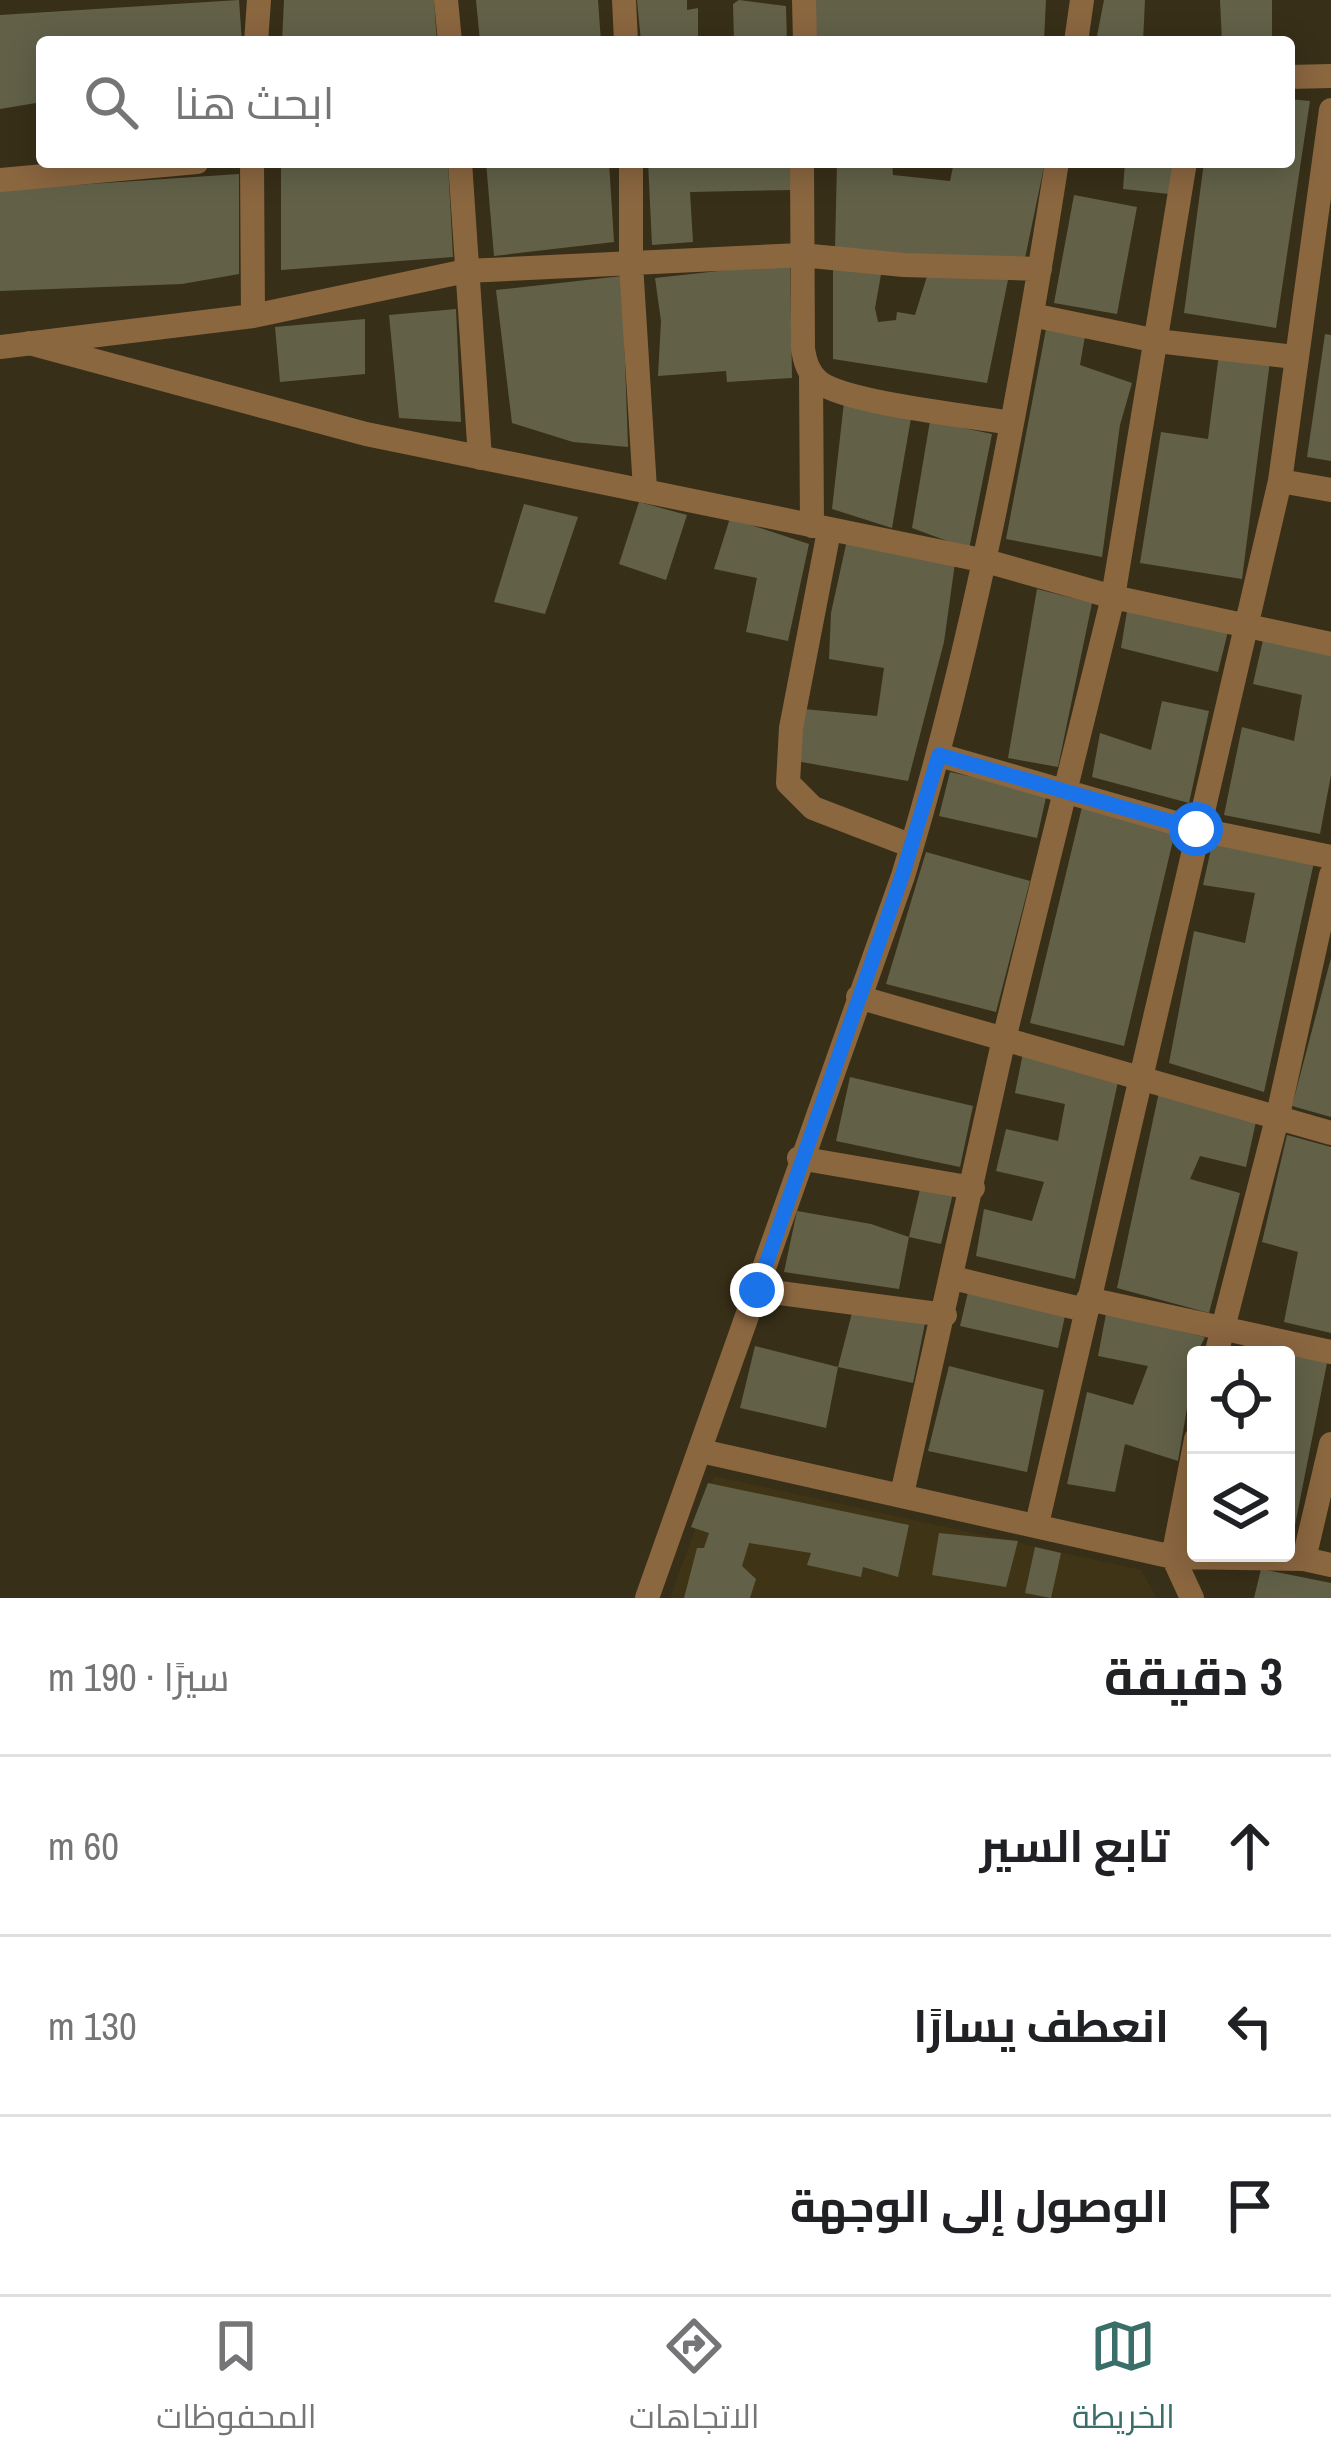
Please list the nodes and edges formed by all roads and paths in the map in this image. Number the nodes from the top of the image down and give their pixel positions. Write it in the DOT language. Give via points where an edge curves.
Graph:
graph roads {
  1 [pos="259,0"];
  2 [pos="446,0"];
  3 [pos="624,0"];
  4 [pos="805,0"];
  5 [pos="1082,0"];
  6 [pos="256,36"];
  7 [pos="449,36"];
  8 [pos="626,36"];
  9 [pos="805,36"];
  10 [pos="1077,36"];
  11 [pos="1295,76"];
  12 [pos="1331,76"];
  13 [pos="1331,110"];
  14 [pos="131,168"];
  15 [pos="252,168"];
  16 [pos="460,168"];
  17 [pos="631,168"];
  18 [pos="802,168"];
  19 [pos="1056,168"];
  20 [pos="1183,168"];
  21 [pos="0,180"];
  22 [pos="801,255"];
  23 [pos="631,263"];
  24 [pos="1040,269"];
  25 [pos="466,271"];
  26 [pos="1032,315"];
  27 [pos="253,316"];
  28 [pos="1157,341"];
  29 [pos="28,343"];
  30 [pos="0,347"];
  31 [pos="1294,357"];
  32 [pos="812,374"];
  33 [pos="1011,423"];
  34 [pos="481,458"];
  35 [pos="1280,481"];
  36 [pos="645,489"];
  37 [pos="1331,490"];
  38 [pos="820,528"];
  39 [pos="986,561"];
  40 [pos="1113,597"];
  41 [pos="1249,628"];
  42 [pos="1331,644"];
  43 [pos="939,755"];
  44 [pos="1066,788"];
  45 [pos="1196,829"];
  46 [pos="912,846"];
  47 [pos="1331,857"];
  48 [pos="1331,875"];
  49 [pos="858,997"];
  50 [pos="1003,1043"];
  51 [pos="1138,1074"];
  52 [pos="1279,1115"];
  53 [pos="1331,1133"];
  54 [pos="800,1158"];
  55 [pos="973,1188"];
  56 [pos="953,1278"];
  57 [pos="757,1290"];
  58 [pos="1087,1304"];
  59 [pos="945,1316"];
  60 [pos="1222,1328"];
  61 [pos="1218,1346"];
  62 [pos="1331,1352"];
  63 [pos="1331,1444"];
  64 [pos="701,1450"];
  65 [pos="1193,1454"];
  66 [pos="902,1494"];
  67 [pos="1036,1524"];
  68 [pos="1173,1557"];
  69 [pos="1304,1559"];
  70 [pos="1331,1565"];
  71 [pos="647,1598"];
  72 [pos="1192,1598"];
  1 -- 6 [label="street"];
  2 -- 7 [label="street"];
  3 -- 8 [label="street"];
  4 -- 9 [label="street"];
  5 -- 10 [label="street"];
  11 -- 12 [label="street"];
  13 -- 31 [label="street"];
  14 -- 21 [label="street"];
  15 -- 27 [label="street"];
  16 -- 25 [label="street"];
  17 -- 23 [label="street"];
  18 -- 22 [label="street"];
  19 -- 24 [label="street"];
  20 -- 28 [label="street"];
  22 -- 23 [label="street"];
  22 -- 24 [label="street"];
  22 -- 32 [label="street" via="803,349"];
  23 -- 25 [label="street"];
  23 -- 36 [label="street"];
  24 -- 26 [label="street"];
  25 -- 27 [label="street"];
  25 -- 34 [label="street"];
  26 -- 28 [label="street"];
  26 -- 33 [label="street"];
  27 -- 29 [label="street"];
  28 -- 31 [label="street"];
  28 -- 40 [label="street"];
  29 -- 30 [label="street"];
  29 -- 34 [label="street"];
  31 -- 35 [label="street"];
  32 -- 33 [label="street" via="821,385 855,394"];
  32 -- 38 [label="street"];
  33 -- 39 [label="street"];
  34 -- 36 [label="street"];
  35 -- 37 [label="street"];
  35 -- 41 [label="street"];
  36 -- 38 [label="street"];
  38 -- 39 [label="street"];
  38 -- 46 [label="street" via="788,783 813,808"];
  39 -- 40 [label="street"];
  39 -- 43 [label="street"];
  40 -- 41 [label="street"];
  40 -- 44 [label="street"];
  41 -- 42 [label="street"];
  41 -- 45 [label="street"];
  43 -- 44 [label="street"];
  43 -- 46 [label="street"];
  44 -- 45 [label="street"];
  44 -- 50 [label="street"];
  45 -- 47 [label="street"];
  45 -- 51 [label="street"];
  46 -- 49 [label="street"];
  48 -- 52 [label="street"];
  49 -- 50 [label="street"];
  49 -- 54 [label="street"];
  50 -- 51 [label="street"];
  50 -- 55 [label="street"];
  51 -- 52 [label="street"];
  51 -- 58 [label="street"];
  52 -- 53 [label="street"];
  52 -- 60 [label="street"];
  54 -- 55 [label="street"];
  54 -- 57 [label="street"];
  55 -- 56 [label="street"];
  56 -- 58 [label="street"];
  56 -- 59 [label="street"];
  57 -- 59 [label="street"];
  57 -- 64 [label="street"];
  58 -- 60 [label="street"];
  58 -- 67 [label="street"];
  59 -- 66 [label="street"];
  60 -- 61 [label="street"];
  60 -- 62 [label="street"];
  63 -- 69 [label="street"];
  64 -- 66 [label="street"];
  64 -- 71 [label="street"];
  65 -- 68 [label="street"];
  66 -- 67 [label="street"];
  67 -- 68 [label="street"];
  68 -- 69 [label="street"];
  68 -- 72 [label="street"];
  69 -- 70 [label="street"];
}
